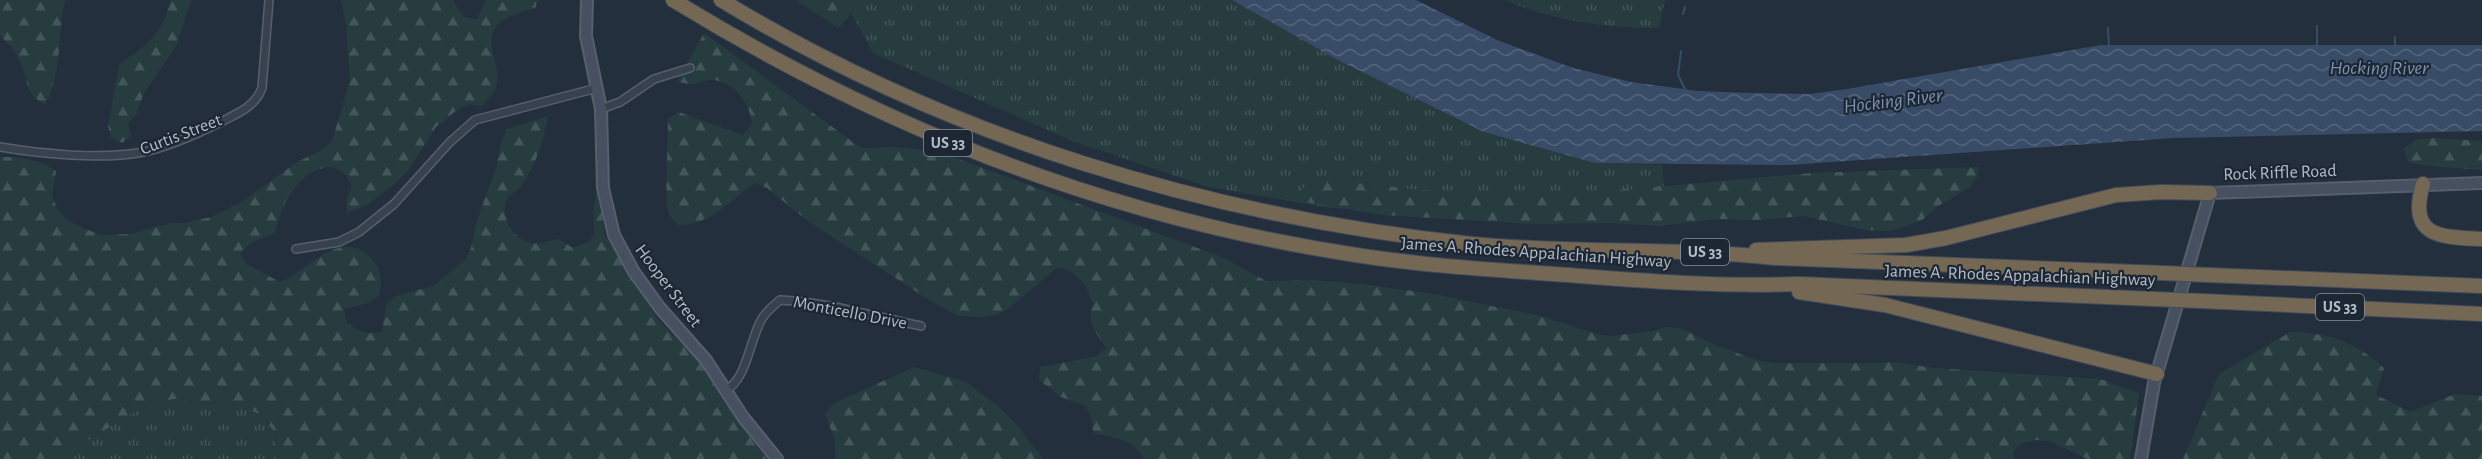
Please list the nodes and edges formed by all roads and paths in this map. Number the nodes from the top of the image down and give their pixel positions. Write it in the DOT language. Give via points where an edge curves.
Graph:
graph roads {
  1 [pos="269,0"];
  2 [pos="587,0"];
  3 [pos="673,0"];
  4 [pos="721,0"];
  5 [pos="690,68"];
  6 [pos="597,88"];
  7 [pos="601,109"];
  8 [pos="0,147"];
  9 [pos="2482,183"];
  10 [pos="2423,184"];
  11 [pos="2210,193"];
  12 [pos="2482,239"];
  13 [pos="296,249"];
  14 [pos="1733,253"];
  15 [pos="1767,285"];
  16 [pos="2482,286"];
  17 [pos="2482,314"];
  18 [pos="921,326"];
  19 [pos="2157,374"];
  20 [pos="725,390"];
  21 [pos="777,459"];
  22 [pos="2141,459"];
  1 -- 8 [label="street, Curtis Street" via="262,88 257,99 245,109 209,128 145,152 74,155"];
  2 -- 6 [label="street, Hooper Street" via="586,36"];
  3 -- 15 [label="highway, James A. Rhodes Appalachian Highway / US 33" via="871,108 1003,164 1136,207 1355,255 1467,269"];
  4 -- 14 [label="highway, James A. Rhodes Appalachian Highway / US 33" via="837,64 982,128 1058,156 1193,196 1352,228 1475,244"];
  5 -- 7 [label="street" via="654,79 620,102"];
  6 -- 7 [label="street, Hooper Street"];
  6 -- 13 [label="street" via="475,120 394,204 359,232 339,242"];
  7 -- 20 [label="street, Hooper Street" via="603,188 610,225 619,246 660,308 706,360"];
  9 -- 10 [label="street, Rock Riffle Road"];
  10 -- 11 [label="street, Rock Riffle Road"];
  10 -- 12 [label="highway" via="2419,212 2425,228 2438,236"];
  11 -- 14 [label="highway" via="2116,195 1906,245 1776,248"];
  11 -- 19 [label="street, Rock Riffle Road"];
  14 -- 16 [label="highway, James A. Rhodes Appalachian Highway / US 33, bridge" via="1776,258"];
  15 -- 17 [label="highway, James A. Rhodes Appalachian Highway / US 33, bridge"];
  15 -- 19 [label="highway" via="1886,305"];
  18 -- 20 [label="street, Monticello Drive" via="809,301 780,300 763,317 741,374 733,387"];
  19 -- 22 [label="street, Rock Riffle Road"];
  20 -- 21 [label="street, Hooper Street"];
}
